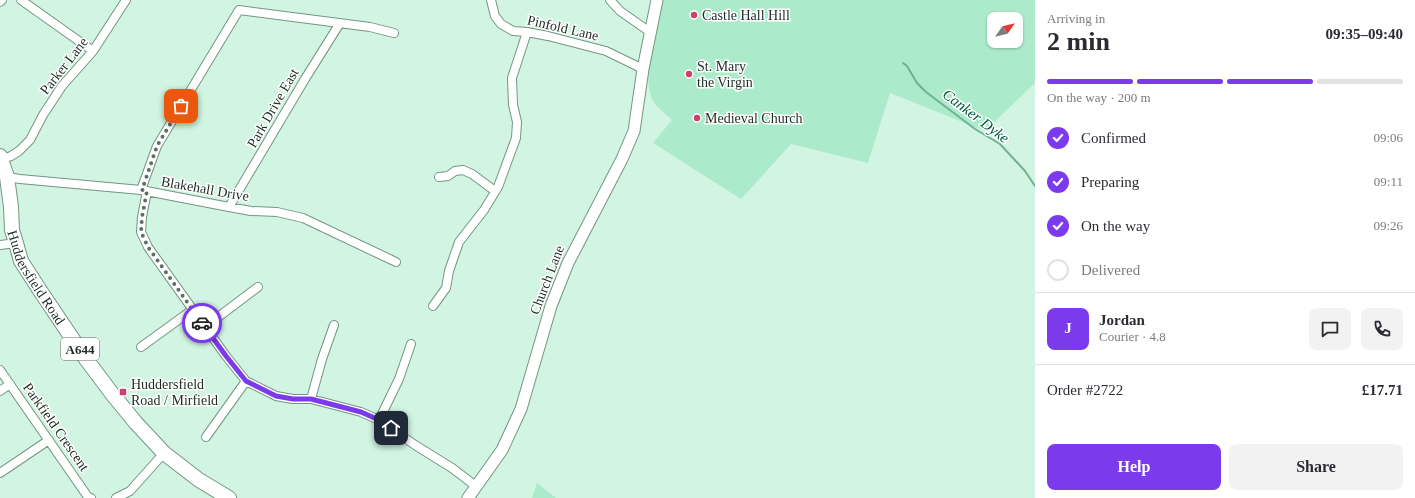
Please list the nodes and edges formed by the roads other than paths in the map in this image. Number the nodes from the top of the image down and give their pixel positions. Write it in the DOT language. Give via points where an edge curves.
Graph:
graph roads {
  1 [pos="20,0"];
  2 [pos="126,0"];
  3 [pos="491,0"];
  4 [pos="610,0"];
  5 [pos="657,0"];
  6 [pos="340,23"];
  7 [pos="527,32"];
  8 [pos="650,32"];
  9 [pos="394,33"];
  10 [pos="93,51"];
  11 [pos="643,69"];
  12 [pos="1,157"];
  13 [pos="7,177"];
  14 [pos="439,177"];
  15 [pos="144,191"];
  16 [pos="495,191"];
  17 [pos="229,207"];
  18 [pos="16,243"];
  19 [pos="0,245"];
  20 [pos="391,261"];
  21 [pos="258,287"];
  22 [pos="433,306"];
  23 [pos="192,310"];
  24 [pos="334,325"];
  25 [pos="204,327"];
  26 [pos="411,344"];
  27 [pos="141,347"];
  28 [pos="0,370"];
  29 [pos="246,381"];
  30 [pos="10,384"];
  31 [pos="0,391"];
  32 [pos="311,399"];
  33 [pos="379,420"];
  34 [pos="206,438"];
  35 [pos="49,440"];
  36 [pos="164,453"];
  37 [pos="0,473"];
  38 [pos="477,487"];
  39 [pos="91,498"];
  40 [pos="116,498"];
  41 [pos="229,498"];
  42 [pos="468,498"];
  1 -- 10 [label="street"];
  2 -- 10 [label="street, Parker Lane"];
  3 -- 7 [label="street, Pinfold Lane" via="493,12 501,24 513,31"];
  4 -- 8 [label="street" via="620,11"];
  5 -- 8 [label="street, Church Lane"];
  6 -- 9 [label="street"];
  6 -- 15 [label="street" via="239,10 157,146"];
  6 -- 17 [label="street, Park Drive East"];
  7 -- 11 [label="street, Pinfold Lane" via="606,51"];
  7 -- 16 [label="street" via="512,78 513,105 517,122 516,138"];
  8 -- 11 [label="street, Church Lane"];
  10 -- 12 [label="street, Parker Lane" via="62,86 30,140 20,151 11,156"];
  11 -- 38 [label="street, Church Lane" via="634,131 568,262 551,306 522,409 502,450"];
  12 -- 13 [label="highway, Huddersfield Road / A644"];
  13 -- 15 [label="street, Blakehall Drive"];
  13 -- 18 [label="highway, Huddersfield Road / A644" via="12,230"];
  14 -- 16 [label="street" via="463,170"];
  15 -- 17 [label="street, Blakehall Drive"];
  15 -- 23 [label="street" via="141,232 148,247"];
  16 -- 22 [label="street" via="459,242 446,288"];
  17 -- 20 [label="street, Blakehall Drive" via="277,212 303,218"];
  18 -- 19 [label="street"];
  18 -- 36 [label="highway, Huddersfield Road / A644" via="22,261 86,359 131,418"];
  21 -- 25 [label="street"];
  23 -- 25 [label="street"];
  23 -- 27 [label="street"];
  24 -- 32 [label="street"];
  25 -- 29 [label="street"];
  26 -- 33 [label="street" via="399,379"];
  28 -- 30 [label="street, Parkfield Crescent"];
  29 -- 32 [label="street" via="276,396"];
  29 -- 34 [label="street"];
  30 -- 31 [label="street"];
  30 -- 35 [label="street, Parkfield Crescent"];
  32 -- 33 [label="street" via="361,412"];
  33 -- 38 [label="street"];
  35 -- 37 [label="street"];
  35 -- 39 [label="street, Parkfield Crescent"];
  36 -- 40 [label="street" via="130,491"];
  36 -- 41 [label="highway, Huddersfield Road / A644" via="199,480"];
  38 -- 42 [label="street, Church Lane"];
}
